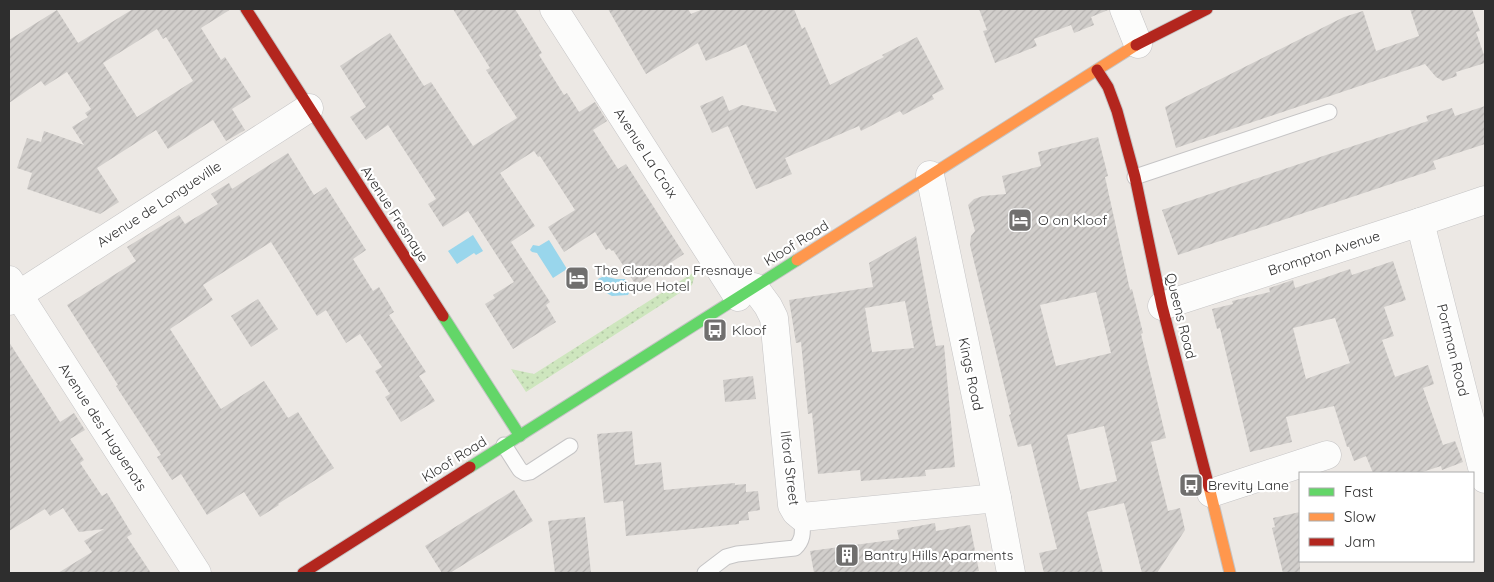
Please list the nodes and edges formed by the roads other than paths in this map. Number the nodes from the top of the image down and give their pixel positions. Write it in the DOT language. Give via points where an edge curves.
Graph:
graph roads {
  1 [pos="246,9"];
  2 [pos="554,9"];
  3 [pos="1124,9"];
  4 [pos="1207,9"];
  5 [pos="1138,44"];
  6 [pos="1097,70"];
  7 [pos="310,108"];
  8 [pos="1329,112"];
  9 [pos="930,175"];
  10 [pos="1135,177"];
  11 [pos="1485,200"];
  12 [pos="1420,222"];
  13 [pos="12,292"];
  14 [pos="746,292"];
  15 [pos="1162,306"];
  16 [pos="520,436"];
  17 [pos="504,445"];
  18 [pos="570,446"];
  19 [pos="1327,454"];
  20 [pos="1485,479"];
  21 [pos="1211,493"];
  22 [pos="997,498"];
  23 [pos="802,517"];
  24 [pos="321,569"];
  25 [pos="197,573"];
  26 [pos="705,573"];
  27 [pos="1011,573"];
  28 [pos="1230,573"];
  1 -- 7 [label="street, Avenue Fresnaye"];
  2 -- 14 [label="street, Avenue La Croix"];
  3 -- 5 [label="street"];
  4 -- 5 [label="street, Kloof Road"];
  5 -- 6 [label="street, Kloof Road"];
  6 -- 9 [label="street, Kloof Road"];
  6 -- 10 [label="street, Queens Road" via="1117,110"];
  7 -- 13 [label="street, Avenue de Longueville"];
  7 -- 16 [label="street, Avenue Fresnaye"];
  8 -- 10 [label="lane"];
  9 -- 14 [label="street, Kloof Road"];
  9 -- 22 [label="street, Kings Road"];
  10 -- 15 [label="street, Queens Road"];
  11 -- 12 [label="street, Brompton Avenue"];
  12 -- 15 [label="street, Brompton Avenue"];
  12 -- 20 [label="street, Portman Road"];
  13 -- 25 [label="street, Avenue des Huguenots"];
  14 -- 16 [label="street, Kloof Road"];
  14 -- 23 [label="street, Ilford Street" via="768,306 774,318 792,505"];
  15 -- 21 [label="street, Queens Road"];
  16 -- 17 [label="street, Kloof Road"];
  17 -- 18 [label="lane" via="525,473"];
  17 -- 24 [label="street, Kloof Road"];
  19 -- 21 [label="street"];
  21 -- 28 [label="street, Queens Road"];
  22 -- 23 [label="street, Ilford Street"];
  22 -- 27 [label="street, Kings Road"];
  23 -- 26 [label="lane" via="802,538 795,548 736,554 726,557"];
}
